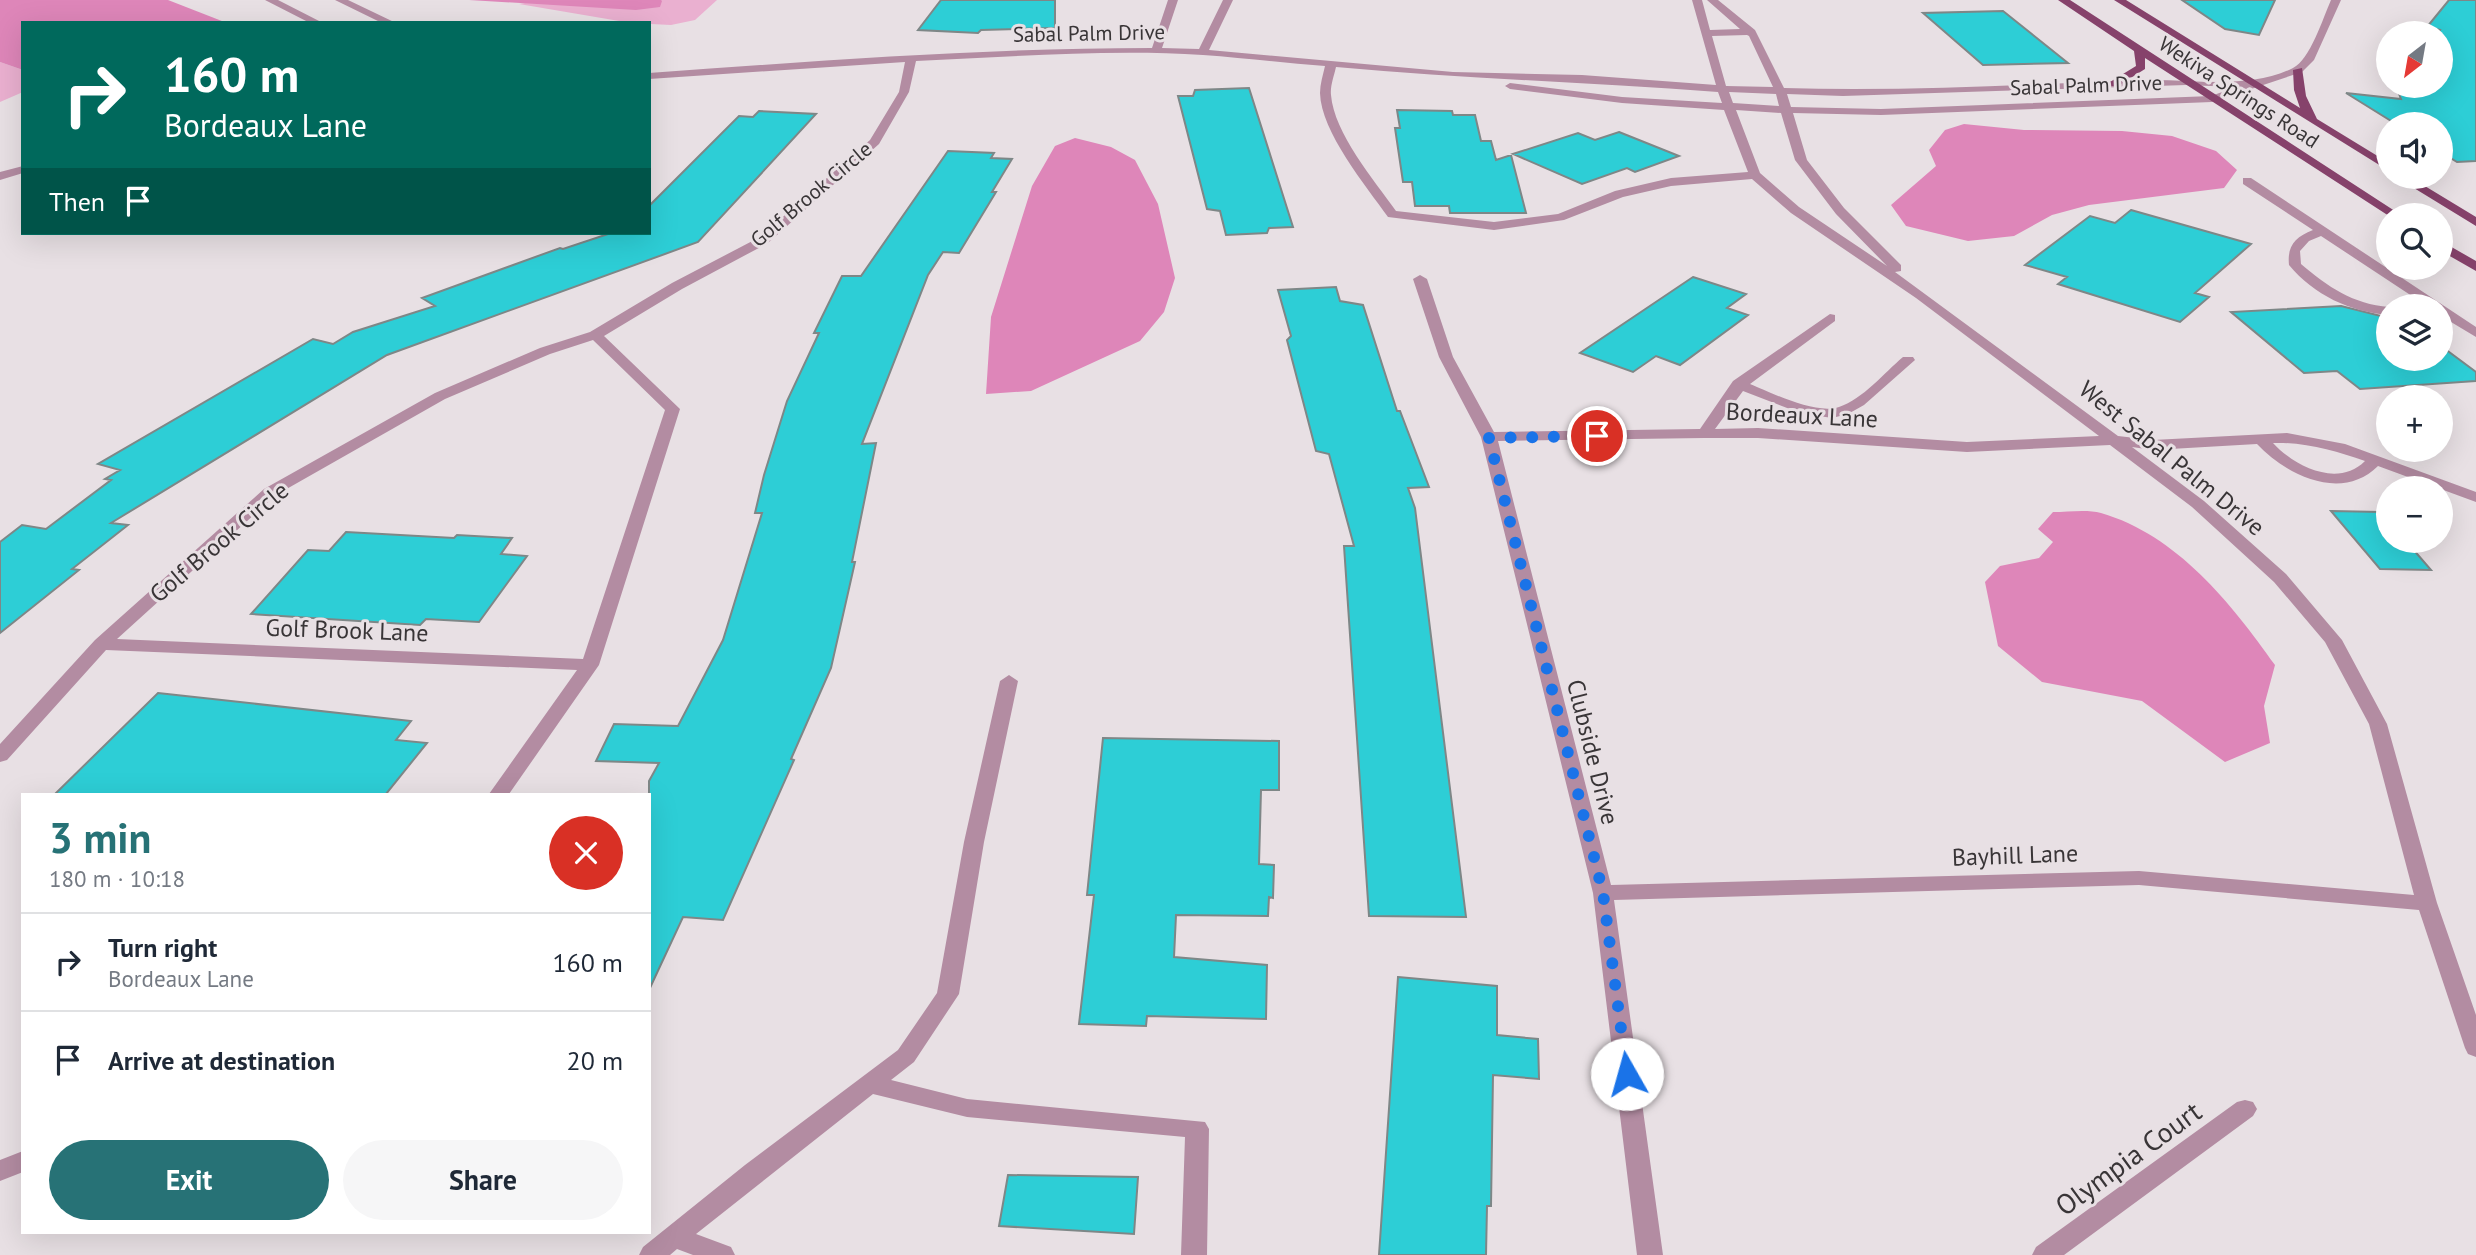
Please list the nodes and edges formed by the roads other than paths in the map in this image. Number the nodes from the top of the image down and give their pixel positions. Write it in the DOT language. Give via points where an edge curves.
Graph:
graph roads {
  1 [pos="270,0"];
  2 [pos="340,0"];
  3 [pos="1172,0"];
  4 [pos="1228,0"];
  5 [pos="1697,0"];
  6 [pos="1712,0"];
  7 [pos="2063,0"];
  8 [pos="2119,0"];
  9 [pos="2336,0"];
  10 [pos="314,21"];
  11 [pos="387,21"];
  12 [pos="1751,32"];
  13 [pos="1706,33"];
  14 [pos="1156,51"];
  15 [pos="2139,51"];
  16 [pos="1203,52"];
  17 [pos="911,58"];
  18 [pos="651,65"];
  19 [pos="1331,65"];
  20 [pos="725,69"];
  21 [pos="2298,70"];
  22 [pos="1453,75"];
  23 [pos="651,76"];
  24 [pos="2186,82"];
  25 [pos="2114,84"];
  26 [pos="2255,85"];
  27 [pos="1722,89"];
  28 [pos="1780,90"];
  29 [pos="2212,99"];
  30 [pos="1729,108"];
  31 [pos="1786,110"];
  32 [pos="2316,124"];
  33 [pos="2376,160"];
  34 [pos="21,170"];
  35 [pos="1755,175"];
  36 [pos="0,176"];
  37 [pos="2247,181"];
  38 [pos="2422,189"];
  39 [pos="2376,203"];
  40 [pos="2476,222"];
  41 [pos="2322,231"];
  42 [pos="2453,253"];
  43 [pos="2476,267"];
  44 [pos="1420,279"];
  45 [pos="2417,294"];
  46 [pos="1921,295"];
  47 [pos="2376,309"];
  48 [pos="1830,318"];
  49 [pos="2453,318"];
  50 [pos="2476,333"];
  51 [pos="595,335"];
  52 [pos="1908,360"];
  53 [pos="1738,384"];
  54 [pos="1704,434"];
  55 [pos="1489,438"];
  56 [pos="2261,439"];
  57 [pos="2113,440"];
  58 [pos="2376,460"];
  59 [pos="2381,462"];
  60 [pos="2476,497"];
  61 [pos="102,644"];
  62 [pos="590,665"];
  63 [pos="1009,681"];
  64 [pos="0,756"];
  65 [pos="500,793"];
  66 [pos="1603,893"];
  67 [pos="2427,903"];
  68 [pos="2476,1048"];
  69 [pos="870,1084"];
  70 [pos="2245,1109"];
  71 [pos="21,1162"];
  72 [pos="0,1171"];
  73 [pos="674,1237"];
  74 [pos="652,1255"];
  75 [pos="722,1255"];
  76 [pos="1194,1255"];
  77 [pos="1650,1255"];
  78 [pos="2045,1255"];
  1 -- 10 [label="street"];
  2 -- 11 [label="street"];
  3 -- 14 [label="street"];
  4 -- 16 [label="street"];
  5 -- 13 [label="street, West Sabal Palm Drive"];
  6 -- 12 [label="street"];
  7 -- 15 [label="main road, Wekiva Springs Road"];
  8 -- 26 [label="main road, Wekiva Springs Road"];
  9 -- 21 [label="street" via="2309,60"];
  12 -- 13 [label="street"];
  12 -- 28 [label="street, West Sabal Palm Drive"];
  13 -- 27 [label="street, West Sabal Palm Drive"];
  14 -- 16 [label="street, Sabal Palm Drive"];
  14 -- 17 [label="street, Sabal Palm Drive"];
  15 -- 24 [label="main road, Wekiva Springs Road"];
  15 -- 25 [label="main road" via="2141,67"];
  16 -- 19 [label="street, Sabal Palm Drive"];
  17 -- 20 [label="street, Sabal Palm Drive"];
  17 -- 51 [label="street, Golf Brook Circle" via="904,92 875,142 764,240"];
  18 -- 20 [label="street, Sabal Palm Drive"];
  19 -- 22 [label="street, Sabal Palm Drive"];
  19 -- 35 [label="street" via="1325,96 1333,119 1392,214 1494,226 1560,218 1619,194 1671,181"];
  20 -- 23 [label="street, Sabal Palm Drive"];
  21 -- 26 [label="street"];
  21 -- 32 [label="main road" via="2303,106"];
  22 -- 27 [label="street, Sabal Palm Drive" via="1581,78"];
  22 -- 30 [label="street, Sabal Palm Drive" via="1608,98"];
  24 -- 25 [label="street, Sabal Palm Drive"];
  24 -- 26 [label="street, Sabal Palm Drive"];
  24 -- 29 [label="main road, Wekiva Springs Road"];
  25 -- 28 [label="street, Sabal Palm Drive" via="1915,92"];
  26 -- 29 [label="street, Sabal Palm Drive"];
  26 -- 32 [label="main road, Wekiva Springs Road"];
  27 -- 28 [label="street, Sabal Palm Drive"];
  27 -- 30 [label="street, West Sabal Palm Drive"];
  28 -- 31 [label="street, West Sabal Palm Drive"];
  29 -- 31 [label="street, Sabal Palm Drive" via="1881,112"];
  29 -- 39 [label="main road, Wekiva Springs Road"];
  30 -- 31 [label="street, Sabal Palm Drive"];
  30 -- 35 [label="street, West Sabal Palm Drive"];
  31 -- 46 [label="street, West Sabal Palm Drive" via="1801,160 1840,211"];
  32 -- 33 [label="main road, Wekiva Springs Road"];
  34 -- 36 [label="street"];
  35 -- 46 [label="street, West Sabal Palm Drive" via="1795,210"];
  37 -- 41 [label="street"];
  38 -- 40 [label="main road"];
  41 -- 45 [label="street"];
  41 -- 47 [label="street" via="2305,238 2294,250 2295,265 2347,304"];
  42 -- 43 [label="main road"];
  44 -- 55 [label="street, Clubside Drive" via="1446,357"];
  46 -- 57 [label="street, West Sabal Palm Drive"];
  48 -- 53 [label="street"];
  49 -- 50 [label="street"];
  51 -- 61 [label="street, Golf Brook Circle" via="440,396 270,492"];
  51 -- 62 [label="street" via="673,409"];
  52 -- 53 [label="street" via="1845,410 1830,414"];
  53 -- 54 [label="street" via="1715,411"];
  54 -- 55 [label="street, Bordeaux Lane"];
  54 -- 57 [label="street, Bordeaux Lane" via="1758,433 1967,447"];
  55 -- 66 [label="street, Clubside Drive"];
  56 -- 57 [label="street, Bordeaux Lane" via="2153,445"];
  56 -- 58 [label="street, Bordeaux Lane" via="2314,441"];
  56 -- 58 [label="street" via="2284,463 2303,473 2330,478 2353,478 2367,472"];
  57 -- 67 [label="street, West Sabal Palm Drive" via="2198,504 2270,569 2333,640 2378,724"];
  59 -- 60 [label="street, Bordeaux Lane"];
  61 -- 62 [label="street, Golf Brook Lane"];
  61 -- 64 [label="street, Golf Brook Circle"];
  62 -- 65 [label="street"];
  63 -- 69 [label="street" via="974,842 948,994 905,1056"];
  66 -- 67 [label="street, Bayhill Lane" via="2139,878"];
  66 -- 77 [label="street, Clubside Drive"];
  67 -- 68 [label="street, West Sabal Palm Drive"];
  69 -- 73 [label="street"];
  69 -- 76 [label="street" via="967,1108 1197,1129"];
  70 -- 78 [label="street, Olympia Court"];
  71 -- 72 [label="street"];
  73 -- 74 [label="street"];
  73 -- 75 [label="street"];
}
